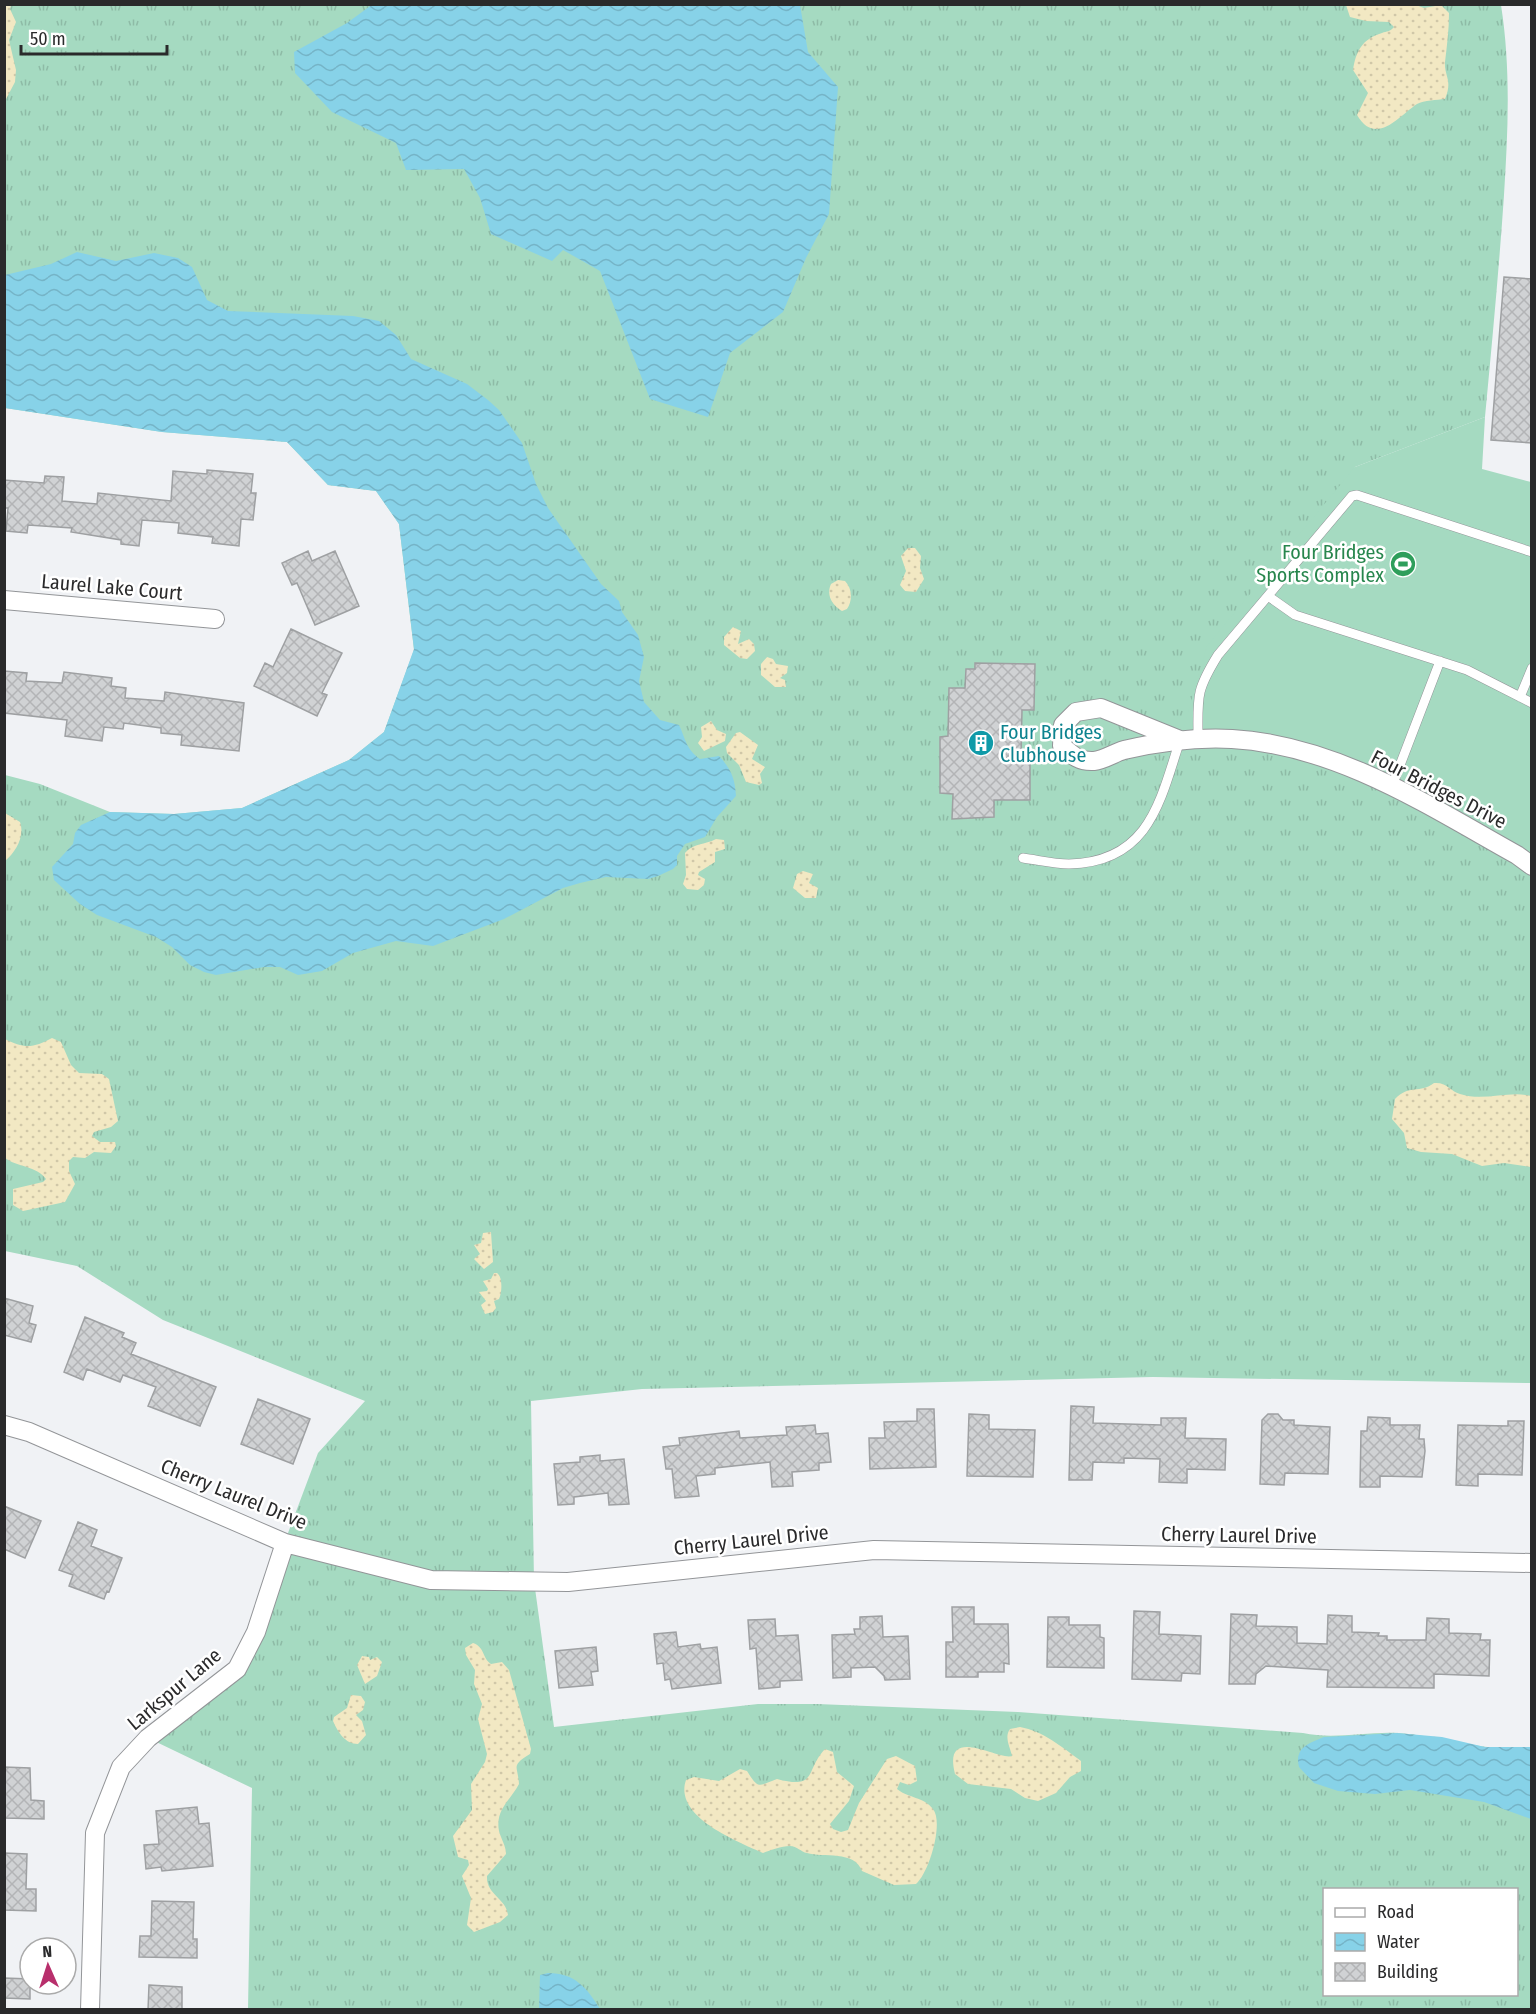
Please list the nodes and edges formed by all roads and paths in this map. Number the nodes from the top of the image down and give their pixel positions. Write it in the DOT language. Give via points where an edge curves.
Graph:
graph roads {
  1 [pos="1532,552"];
  2 [pos="1268,596"];
  3 [pos="4,600"];
  4 [pos="215,619"];
  5 [pos="1440,661"];
  6 [pos="1532,668"];
  7 [pos="1520,696"];
  8 [pos="1532,703"];
  9 [pos="1189,740"];
  10 [pos="1392,786"];
  11 [pos="1023,858"];
  12 [pos="1532,866"];
  13 [pos="4,1425"];
  14 [pos="285,1543"];
  15 [pos="1532,1563"];
  16 [pos="90,2010"];
  1 -- 2 [label="lane" via="1357,495 1348,500"];
  2 -- 5 [label="lane" via="1295,615"];
  2 -- 9 [label="lane" via="1218,655 1201,682"];
  3 -- 4 [label="street, Laurel Lake Court"];
  5 -- 7 [label="lane"];
  5 -- 10 [label="lane"];
  6 -- 7 [label="lane"];
  7 -- 8 [label="lane"];
  9 -- 9 [label="street, Four Bridges Drive" via="1123,751 1094,761 1076,759 1062,746 1063,725 1076,712 1101,708"];
  9 -- 10 [label="street, Four Bridges Drive" via="1233,739 1308,751"];
  9 -- 11 [label="lane" via="1151,821 1128,846 1096,861 1067,864"];
  10 -- 12 [label="street, Four Bridges Drive"];
  13 -- 14 [label="street, Cherry Laurel Drive"];
  14 -- 15 [label="street, Cherry Laurel Drive" via="431,1580 568,1582 874,1551"];
  14 -- 16 [label="street, Larkspur Lane" via="256,1632 237,1669 148,1738 121,1767 95,1833"];
}
